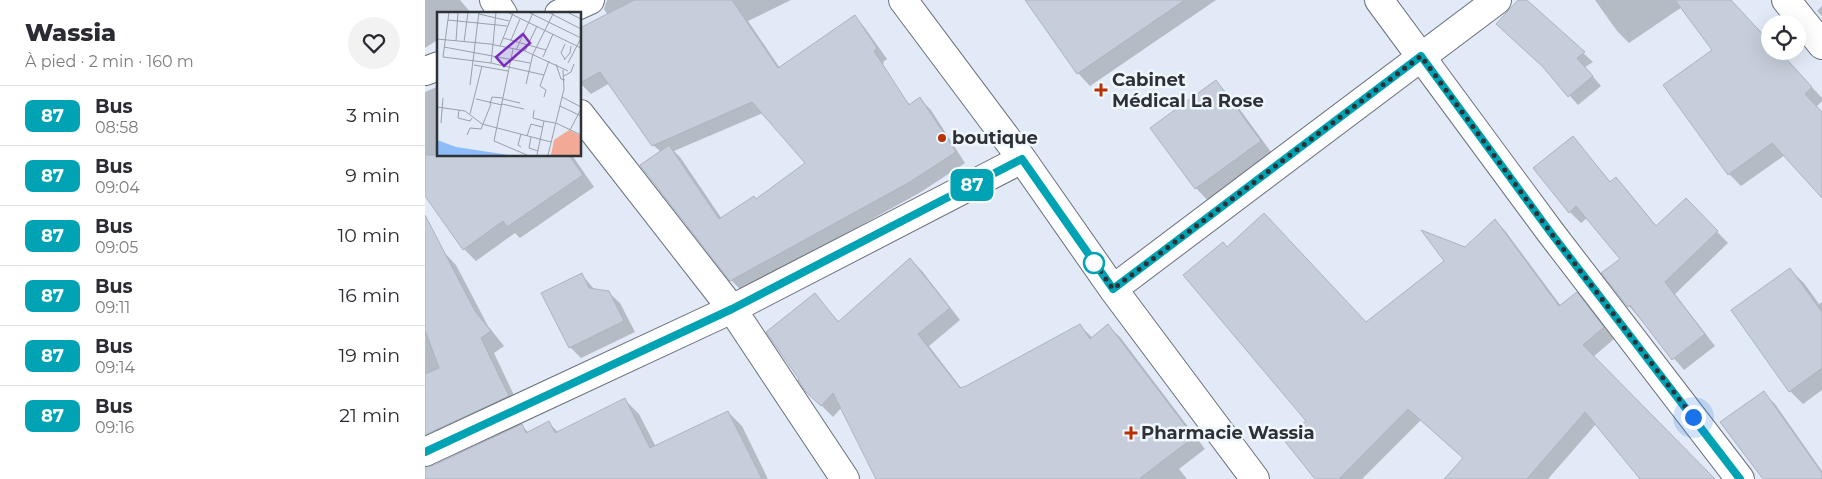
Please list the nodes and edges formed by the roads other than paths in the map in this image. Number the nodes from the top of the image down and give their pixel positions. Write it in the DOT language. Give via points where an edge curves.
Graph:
graph roads {
  1 [pos="493,0"];
  2 [pos="590,0"];
  3 [pos="903,0"];
  4 [pos="1379,0"];
  5 [pos="1497,0"];
  6 [pos="1786,0"];
  7 [pos="502,12"];
  8 [pos="563,12"];
  9 [pos="1822,45"];
  10 [pos="1421,56"];
  11 [pos="437,67"];
  12 [pos="425,71"];
  13 [pos="581,115"];
  14 [pos="1022,159"];
  15 [pos="1113,289"];
  16 [pos="732,309"];
  17 [pos="425,452"];
  18 [pos="845,479"];
  19 [pos="1255,479"];
  20 [pos="1740,479"];
  1 -- 7 [label="street"];
  2 -- 8 [label="street"];
  3 -- 14 [label="street"];
  4 -- 10 [label="street"];
  5 -- 10 [label="street"];
  6 -- 9 [label="street"];
  10 -- 15 [label="street"];
  10 -- 20 [label="street" via="1551,233"];
  11 -- 12 [label="street"];
  13 -- 16 [label="street"];
  14 -- 15 [label="street"];
  14 -- 16 [label="street"];
  15 -- 19 [label="street"];
  16 -- 17 [label="street"];
  16 -- 18 [label="street"];
}
